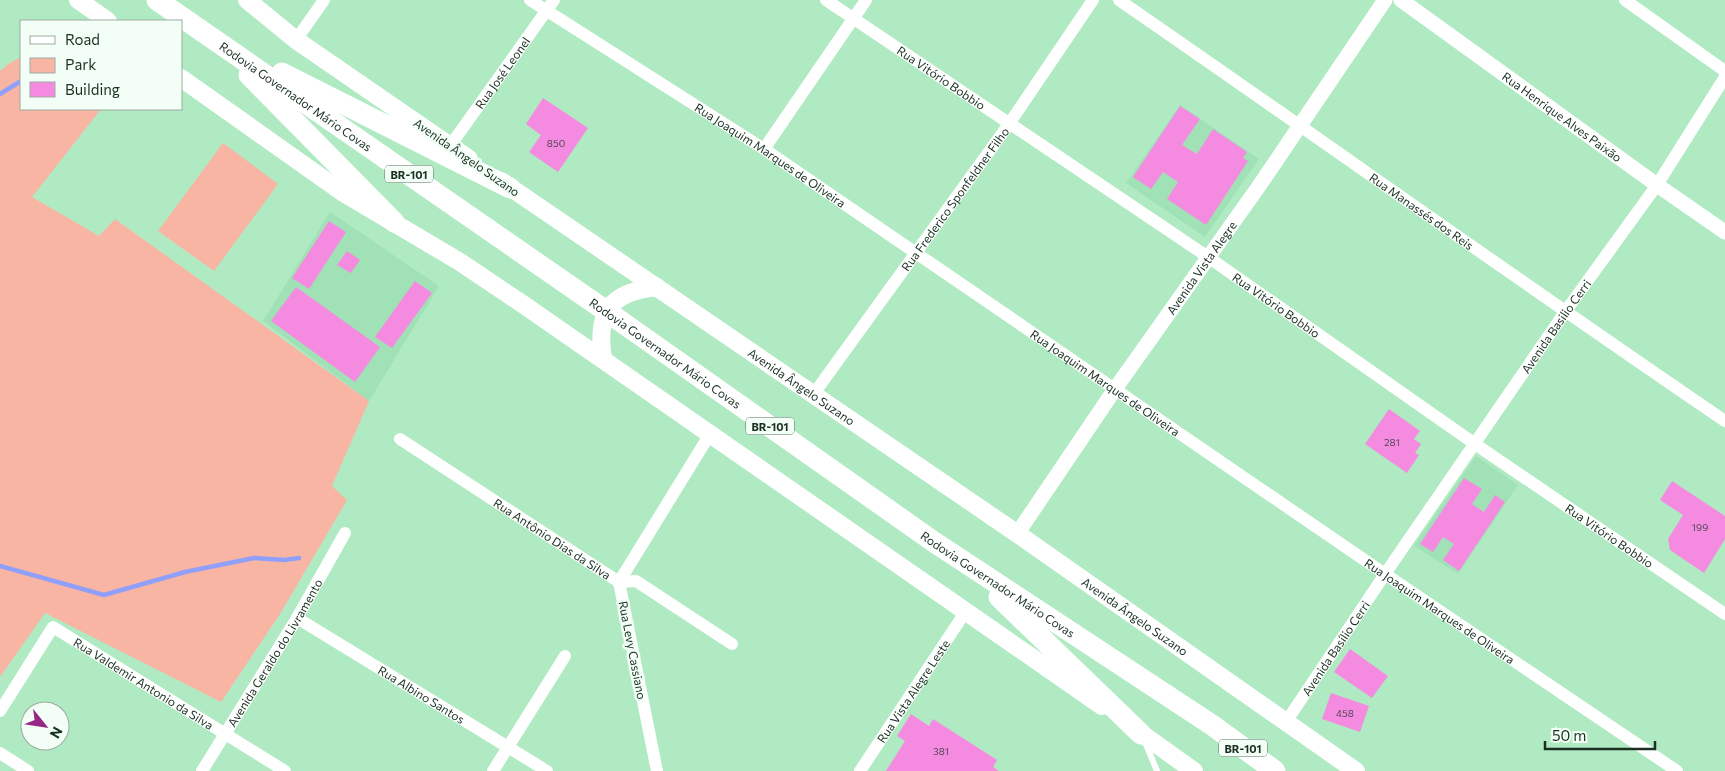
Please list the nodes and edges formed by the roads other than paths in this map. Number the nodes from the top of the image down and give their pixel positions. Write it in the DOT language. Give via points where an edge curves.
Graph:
graph roads {
  1 [pos="78,0"];
  2 [pos="157,0"];
  3 [pos="247,0"];
  4 [pos="324,0"];
  5 [pos="530,0"];
  6 [pos="826,0"];
  7 [pos="866,0"];
  8 [pos="1093,0"];
  9 [pos="1119,0"];
  10 [pos="1384,0"];
  11 [pos="1400,0"];
  12 [pos="1625,0"];
  13 [pos="550,5"];
  14 [pos="853,19"];
  15 [pos="107,20"];
  16 [pos="212,38"];
  17 [pos="296,40"];
  18 [pos="1725,71"];
  19 [pos="1725,77"];
  20 [pos="182,79"];
  21 [pos="1009,124"];
  22 [pos="1300,125"];
  23 [pos="450,146"];
  24 [pos="764,149"];
  25 [pos="1657,185"];
  26 [pos="510,188"];
  27 [pos="394,222"];
  28 [pos="1725,232"];
  29 [pos="917,254"];
  30 [pos="1208,258"];
  31 [pos="657,287"];
  32 [pos="606,310"];
  33 [pos="1565,312"];
  34 [pos="603,359"];
  35 [pos="1116,389"];
  36 [pos="813,395"];
  37 [pos="1725,421"];
  38 [pos="710,434"];
  39 [pos="400,439"];
  40 [pos="1475,444"];
  41 [pos="345,533"];
  42 [pos="1017,534"];
  43 [pos="934,542"];
  44 [pos="1385,574"];
  45 [pos="619,582"];
  46 [pos="966,611"];
  47 [pos="1725,614"];
  48 [pos="297,618"];
  49 [pos="732,644"];
  50 [pos="565,656"];
  51 [pos="0,711"];
  52 [pos="1286,722"];
  53 [pos="224,734"];
  54 [pos="1141,734"];
  55 [pos="509,746"];
  56 [pos="0,753"];
  57 [pos="1343,765"];
  58 [pos="28,771"];
  59 [pos="202,771"];
  60 [pos="285,771"];
  61 [pos="493,771"];
  62 [pos="547,771"];
  63 [pos="657,771"];
  64 [pos="860,771"];
  65 [pos="1157,771"];
  66 [pos="1194,771"];
  67 [pos="1275,771"];
  68 [pos="1356,771"];
  69 [pos="1677,771"];
  1 -- 15 [label="main road"];
  2 -- 16 [label="highway, Rodovia Governador Mário Covas / BR-101"];
  3 -- 17 [label="main road, Avenida Ângelo Suzano"];
  4 -- 17 [label="street"];
  5 -- 13 [label="street, Rua Joaquim Marques de Oliveira"];
  6 -- 14 [label="street, Rua Vitório Bobbio"];
  7 -- 14 [label="street"];
  8 -- 21 [label="street, Rua Frederico Sponfeldner Filho"];
  9 -- 22 [label="street, Rua Manassés dos Reis"];
  10 -- 22 [label="street, Avenida Vista Alegre"];
  11 -- 25 [label="street, Rua Henrique Alves Paixão"];
  12 -- 18 [label="street"];
  13 -- 23 [label="street, Rua José Leonel"];
  13 -- 24 [label="street, Rua Joaquim Marques de Oliveira"];
  14 -- 21 [label="street, Rua Vitório Bobbio"];
  14 -- 24 [label="street"];
  16 -- 26 [label="highway"];
  16 -- 27 [label="highway"];
  16 -- 32 [label="highway, Rodovia Governador Mário Covas / BR-101"];
  17 -- 23 [label="main road, Avenida Ângelo Suzano"];
  19 -- 25 [label="street, Avenida Basilio Cerri"];
  20 -- 27 [label="main road" via="342,192"];
  21 -- 29 [label="street, Rua Frederico Sponfeldner Filho"];
  21 -- 30 [label="street, Rua Vitório Bobbio"];
  22 -- 30 [label="street, Avenida Vista Alegre"];
  22 -- 33 [label="street, Rua Manassés dos Reis"];
  23 -- 26 [label="main road, Avenida Ângelo Suzano"];
  24 -- 29 [label="street, Rua Joaquim Marques de Oliveira"];
  25 -- 28 [label="street, Rua Henrique Alves Paixão"];
  25 -- 33 [label="street, Avenida Basilio Cerri"];
  26 -- 31 [label="main road, Avenida Ângelo Suzano"];
  27 -- 34 [label="main road" via="460,262"];
  29 -- 35 [label="street, Rua Joaquim Marques de Oliveira"];
  29 -- 36 [label="street, Rua Frederico Sponfeldner Filho"];
  30 -- 35 [label="street, Avenida Vista Alegre"];
  30 -- 40 [label="street, Rua Vitório Bobbio"];
  31 -- 32 [label="main road" via="638,289 620,297"];
  31 -- 36 [label="main road, Avenida Ângelo Suzano"];
  32 -- 34 [label="main road" via="602,326"];
  32 -- 43 [label="highway, Rodovia Governador Mário Covas / BR-101"];
  33 -- 37 [label="street, Rua Manassés dos Reis"];
  33 -- 40 [label="street, Avenida Basilio Cerri"];
  34 -- 38 [label="main road"];
  35 -- 42 [label="street, Avenida Vista Alegre"];
  35 -- 44 [label="street, Rua Joaquim Marques de Oliveira"];
  36 -- 42 [label="main road, Avenida Ângelo Suzano"];
  38 -- 45 [label="street"];
  38 -- 46 [label="main road"];
  39 -- 45 [label="street, Rua Antônio Dias da Silva"];
  40 -- 44 [label="street, Avenida Basilio Cerri"];
  40 -- 47 [label="street, Rua Vitório Bobbio"];
  41 -- 48 [label="street, Avenida Geraldo do Livramento"];
  42 -- 52 [label="main road, Avenida Ângelo Suzano"];
  43 -- 54 [label="highway" via="1010,608"];
  43 -- 67 [label="highway, Rodovia Governador Mário Covas / BR-101" via="1212,725"];
  44 -- 52 [label="street, Avenida Basílio Cerri"];
  44 -- 69 [label="street, Rua Joaquim Marques de Oliveira"];
  45 -- 49 [label="street, Rua Antônio Dias da Silva" via="636,581"];
  45 -- 63 [label="street, Rua Levy Cassiano"];
  46 -- 54 [label="main road"];
  46 -- 64 [label="street, Rua Vista Alegre Leste"];
  48 -- 53 [label="street, Avenida Geraldo do Livramento"];
  48 -- 55 [label="street, Rua Albino Santos"];
  50 -- 55 [label="street"];
  51 -- 53 [label="street, Rua Valdemir Antonio da Silva" via="53,627"];
  52 -- 57 [label="main road, Avenida Ângelo Suzano"];
  53 -- 59 [label="street, Avenida Geraldo do Livramento"];
  53 -- 60 [label="street, Rua Valdemir Antonio da Silva"];
  54 -- 65 [label="lane"];
  54 -- 66 [label="main road"];
  55 -- 61 [label="street"];
  55 -- 62 [label="street, Rua Albino Santos"];
  56 -- 58 [label="street"];
  57 -- 68 [label="main road, Avenida Ângelo Suzano"];
}
